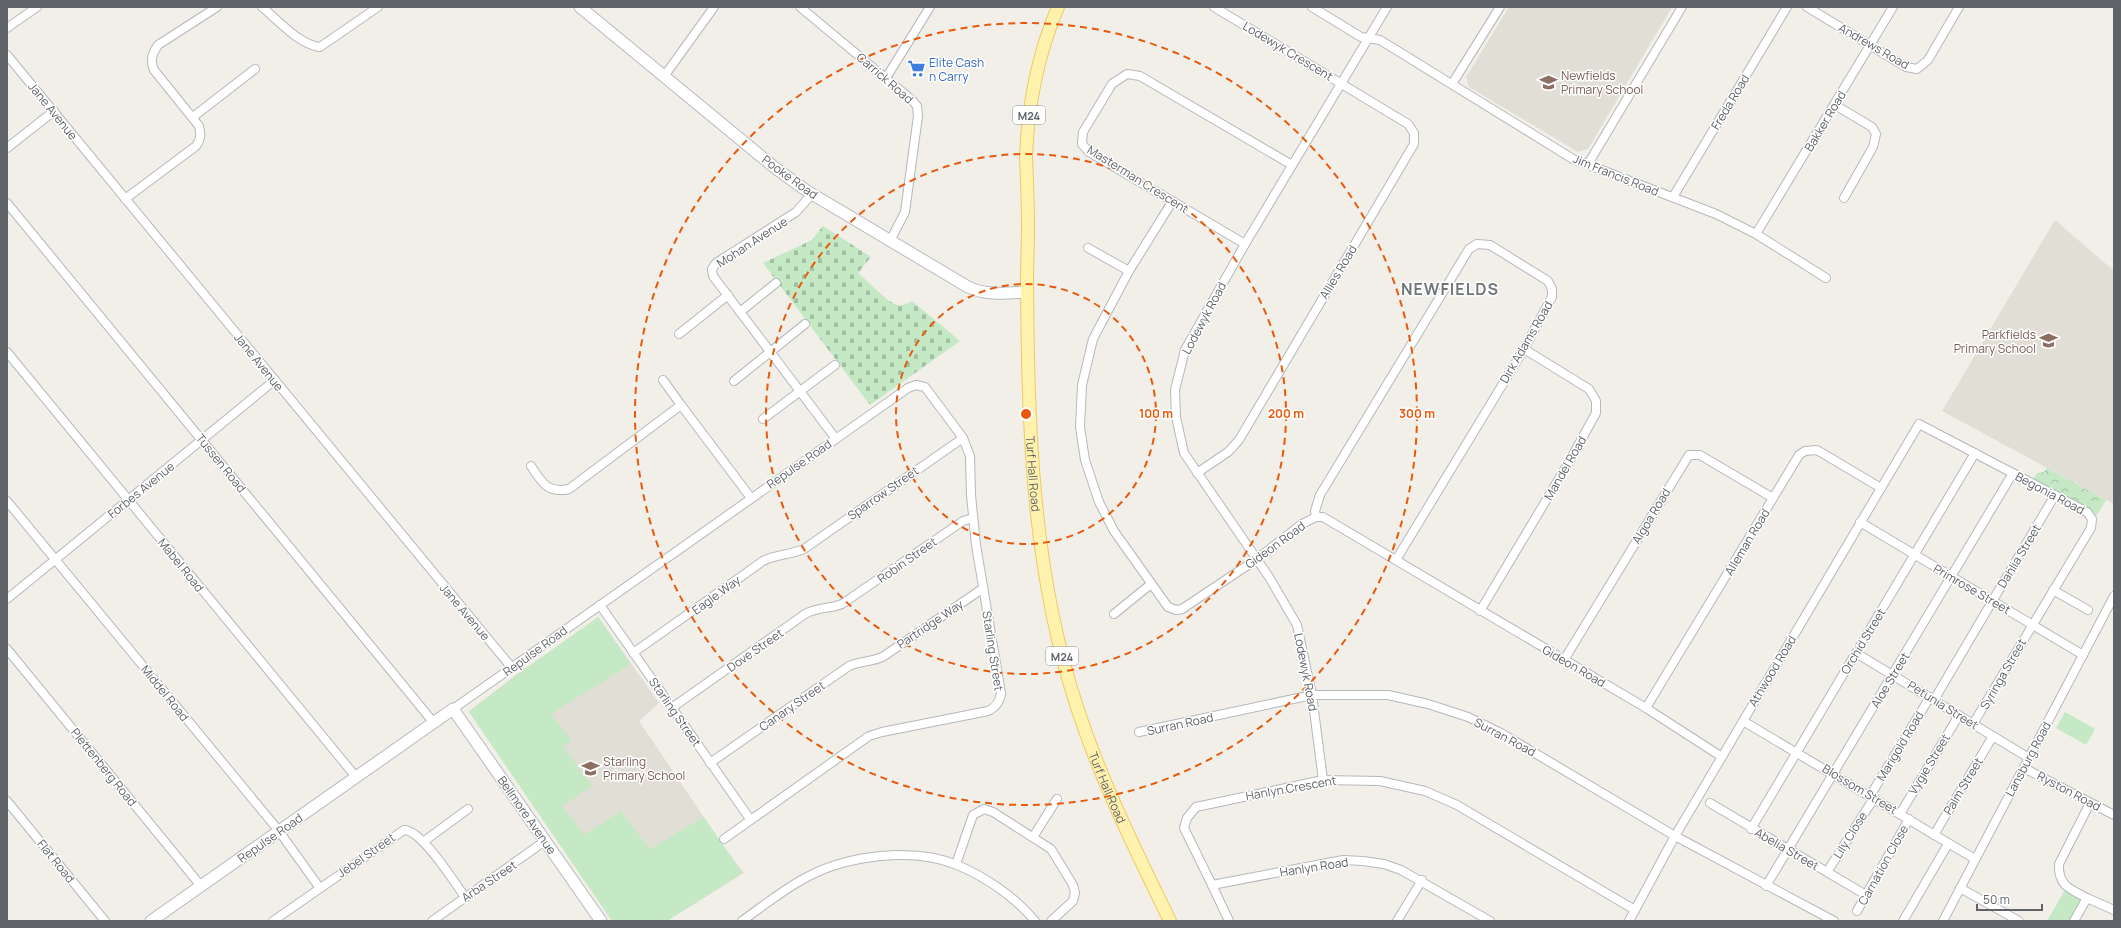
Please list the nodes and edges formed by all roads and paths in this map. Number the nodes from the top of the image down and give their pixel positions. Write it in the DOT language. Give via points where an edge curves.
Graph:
graph roads {
  1 [pos="37,7"];
  2 [pos="217,7"];
  3 [pos="262,7"];
  4 [pos="378,7"];
  5 [pos="580,7"];
  6 [pos="714,7"];
  7 [pos="800,7"];
  8 [pos="930,7"];
  9 [pos="1058,7"];
  10 [pos="1214,7"];
  11 [pos="1312,7"];
  12 [pos="1388,7"];
  13 [pos="1500,7"];
  14 [pos="1682,7"];
  15 [pos="1787,7"];
  16 [pos="1807,7"];
  17 [pos="1893,7"];
  18 [pos="1959,7"];
  19 [pos="7,28"];
  20 [pos="1369,37"];
  21 [pos="1870,45"];
  22 [pos="7,55"];
  23 [pos="255,69"];
  24 [pos="665,75"];
  25 [pos="886,78"];
  26 [pos="1342,83"];
  27 [pos="1452,84"];
  28 [pos="1835,105"];
  29 [pos="54,111"];
  30 [pos="193,117"];
  31 [pos="7,148"];
  32 [pos="1588,164"];
  33 [pos="1292,166"];
  34 [pos="812,194"];
  35 [pos="1673,197"];
  36 [pos="1844,198"];
  37 [pos="125,199"];
  38 [pos="1172,202"];
  39 [pos="7,203"];
  40 [pos="1756,234"];
  41 [pos="890,241"];
  42 [pos="1245,244"];
  43 [pos="1088,248"];
  44 [pos="1129,271"];
  45 [pos="1826,278"];
  46 [pos="776,283"];
  47 [pos="1027,292"];
  48 [pos="728,295"];
  49 [pos="740,312"];
  50 [pos="805,324"];
  51 [pos="679,334"];
  52 [pos="1524,349"];
  53 [pos="770,351"];
  54 [pos="7,352"];
  55 [pos="835,365"];
  56 [pos="274,380"];
  57 [pos="663,380"];
  58 [pos="734,381"];
  59 [pos="920,385"];
  60 [pos="800,391"];
  61 [pos="681,405"];
  62 [pos="763,419"];
  63 [pos="1919,424"];
  64 [pos="963,438"];
  65 [pos="836,439"];
  66 [pos="202,440"];
  67 [pos="1975,453"];
  68 [pos="530,466"];
  69 [pos="1197,473"];
  70 [pos="2013,473"];
  71 [pos="1881,488"];
  72 [pos="2055,495"];
  73 [pos="751,498"];
  74 [pos="1773,498"];
  75 [pos="128,499"];
  76 [pos="7,501"];
  77 [pos="1316,516"];
  78 [pos="972,518"];
  79 [pos="1860,522"];
  80 [pos="804,549"];
  81 [pos="1914,555"];
  82 [pos="1257,559"];
  83 [pos="55,560"];
  84 [pos="1396,560"];
  85 [pos="1952,577"];
  86 [pos="1151,584"];
  87 [pos="982,589"];
  88 [pos="2053,590"];
  89 [pos="2114,596"];
  90 [pos="7,599"];
  91 [pos="1992,600"];
  92 [pos="842,604"];
  93 [pos="600,605"];
  94 [pos="2088,610"];
  95 [pos="1480,611"];
  96 [pos="1114,614"];
  97 [pos="2032,624"];
  98 [pos="7,649"];
  99 [pos="633,653"];
  100 [pos="1856,653"];
  101 [pos="2083,655"];
  102 [pos="877,660"];
  103 [pos="1564,660"];
  104 [pos="512,668"];
  105 [pos="1893,675"];
  106 [pos="1312,695"];
  107 [pos="1932,698"];
  108 [pos="673,708"];
  109 [pos="1646,708"];
  110 [pos="453,709"];
  111 [pos="1959,715"];
  112 [pos="1743,721"];
  113 [pos="434,722"];
  114 [pos="1973,724"];
  115 [pos="1139,732"];
  116 [pos="1993,736"];
  117 [pos="1796,752"];
  118 [pos="1722,757"];
  119 [pos="2029,758"];
  120 [pos="710,763"];
  121 [pos="2024,768"];
  122 [pos="1834,773"];
  123 [pos="356,777"];
  124 [pos="1323,780"];
  125 [pos="1872,797"];
  126 [pos="1057,799"];
  127 [pos="7,801"];
  128 [pos="1710,803"];
  129 [pos="2090,803"];
  130 [pos="468,809"];
  131 [pos="1900,814"];
  132 [pos="2114,815"];
  133 [pos="750,819"];
  134 [pos="1909,819"];
  135 [pos="1751,829"];
  136 [pos="279,831"];
  137 [pos="1934,835"];
  138 [pos="1675,836"];
  139 [pos="1033,837"];
  140 [pos="724,838"];
  141 [pos="545,841"];
  142 [pos="423,842"];
  143 [pos="1948,844"];
  144 [pos="1788,850"];
  145 [pos="1975,859"];
  146 [pos="956,864"];
  147 [pos="1827,872"];
  148 [pos="1422,880"];
  149 [pos="1212,885"];
  150 [pos="201,886"];
  151 [pos="1766,886"];
  152 [pos="319,887"];
  153 [pos="1960,888"];
  154 [pos="1866,895"];
  155 [pos="465,897"];
  156 [pos="2088,898"];
  157 [pos="1635,910"];
  158 [pos="2114,910"];
  159 [pos="1857,911"];
  160 [pos="105,921"];
  161 [pos="150,921"];
  162 [pos="273,921"];
  163 [pos="432,921"];
  164 [pos="601,921"];
  165 [pos="742,921"];
  166 [pos="1035,921"];
  167 [pos="1051,921"];
  168 [pos="1170,921"];
  169 [pos="1229,921"];
  170 [pos="1397,921"];
  171 [pos="1490,921"];
  172 [pos="1629,921"];
  173 [pos="1834,921"];
  174 [pos="1903,921"];
  175 [pos="1943,921"];
  176 [pos="2019,921"];
  177 [pos="2074,921"];
  1 -- 19 [label="street"];
  2 -- 30 [label="street" via="158,46 152,54 151,63 154,70"];
  3 -- 4 [label="street" via="302,40 311,46 320,47"];
  5 -- 24 [label="street, Pooke Road"];
  6 -- 24 [label="street"];
  7 -- 25 [label="street, Carrick Road"];
  8 -- 25 [label="street"];
  9 -- 47 [label="main road, Turf Hall Road / M24" via="1041,56 1027,131"];
  10 -- 26 [label="street, Lodewyk Crescent"];
  11 -- 20 [label="street" via="1359,36"];
  12 -- 20 [label="street, Lodewyk Road"];
  13 -- 27 [label="street"];
  14 -- 32 [label="street"];
  15 -- 35 [label="street, Freda Road"];
  16 -- 21 [label="street, Andrews Road"];
  17 -- 21 [label="street, Bakker Road"];
  18 -- 21 [label="street, Andrews Road" via="1928,60 1917,69 1906,67"];
  20 -- 26 [label="street, Lodewyk Road"];
  20 -- 27 [label="street, Jim Francis Road" via="1380,40"];
  21 -- 28 [label="street, Bakker Road"];
  22 -- 29 [label="street, Jane Avenue"];
  23 -- 30 [label="street"];
  24 -- 34 [label="street, Pooke Road" via="778,170"];
  25 -- 41 [label="street, Carrick Road" via="912,100 917,106 918,116 905,212"];
  26 -- 33 [label="street, Lodewyk Road"];
  26 -- 69 [label="street, Allies Road" via="1408,124 1414,133 1414,144 1239,440 1228,452"];
  27 -- 32 [label="street, Jim Francis Road" via="1573,158"];
  28 -- 36 [label="street" via="1868,125 1876,134 1873,147"];
  28 -- 40 [label="street, Bakker Road"];
  29 -- 31 [label="street"];
  29 -- 37 [label="street, Jane Avenue"];
  30 -- 37 [label="street" via="202,135 196,146"];
  32 -- 35 [label="street, Jim Francis Road"];
  33 -- 38 [label="street, Masterman Crescent" via="1140,76 1127,74 1112,84 1084,132 1082,144 1089,152"];
  33 -- 42 [label="street, Lodewyk Road"];
  34 -- 41 [label="street, Pooke Road"];
  34 -- 48 [label="street, Mohan Avenue" via="796,212 713,266 713,276"];
  35 -- 40 [label="street, Jim Francis Road"];
  37 -- 56 [label="street, Jane Avenue"];
  38 -- 42 [label="street, Masterman Crescent"];
  38 -- 44 [label="street, Gideon Road"];
  39 -- 66 [label="street, Tussen Road"];
  40 -- 45 [label="street, Jim Francis Road"];
  41 -- 47 [label="street, Pooke Road" via="977,291 994,294"];
  42 -- 69 [label="street, Lodewyk Road" via="1185,350 1175,390 1176,417 1184,453"];
  43 -- 44 [label="street"];
  44 -- 86 [label="street, Gideon Road" via="1093,339 1082,385 1080,428 1085,460 1099,502 1114,532"];
  46 -- 49 [label="street"];
  47 -- 168 [label="main road, Turf Hall Road / M24" via="1034,484 1041,552 1056,632 1076,706 1099,769"];
  48 -- 49 [label="street, Mohan Avenue"];
  48 -- 51 [label="street"];
  49 -- 53 [label="street, Mohan Avenue"];
  50 -- 53 [label="street"];
  52 -- 77 [label="street, Dirk Adams Road" via="1550,303 1550,285 1548,281 1490,245 1478,244 1469,249 1320,495 1314,511"];
  52 -- 84 [label="street, Dirk Adams Road"];
  52 -- 95 [label="street, Mandel Road" via="1589,389 1596,400 1596,413"];
  53 -- 58 [label="street"];
  53 -- 60 [label="street, Mohan Avenue"];
  54 -- 75 [label="street, Mabel Road"];
  55 -- 60 [label="street"];
  56 -- 66 [label="street, Forbes Avenue"];
  56 -- 104 [label="street, Jane Avenue"];
  57 -- 61 [label="street"];
  59 -- 64 [label="street, Starling Street" via="927,388"];
  59 -- 65 [label="street, Repulse Road" via="908,388"];
  60 -- 62 [label="street"];
  60 -- 65 [label="street, Mohan Avenue"];
  61 -- 68 [label="street" via="569,489 550,490"];
  61 -- 73 [label="street"];
  63 -- 67 [label="street, Begonia Road"];
  63 -- 71 [label="street, Athwood Road"];
  64 -- 78 [label="street, Starling Street" via="970,456"];
  64 -- 80 [label="street, Sparrow Street"];
  65 -- 73 [label="street, Repulse Road"];
  66 -- 75 [label="street, Forbes Avenue"];
  66 -- 113 [label="street, Tussen Road"];
  67 -- 70 [label="street, Begonia Road"];
  67 -- 81 [label="street, Orchid Street"];
  69 -- 82 [label="street, Lodewyk Road"];
  70 -- 72 [label="street, Begonia Road"];
  70 -- 85 [label="street, Aloe Street"];
  71 -- 74 [label="street, Alleman Road" via="1817,450 1812,450 1799,455"];
  71 -- 79 [label="street, Athwood Road"];
  72 -- 88 [label="street, Begonia Road" via="2090,514 2093,522"];
  72 -- 91 [label="street, Dahlia Street"];
  73 -- 93 [label="street, Repulse Road"];
  74 -- 103 [label="street, Algoa Road" via="1700,455 1689,455"];
  74 -- 109 [label="street, Alleman Road"];
  75 -- 83 [label="street, Forbes Avenue"];
  75 -- 123 [label="street, Mabel Road"];
  76 -- 83 [label="street, Middel Road"];
  77 -- 82 [label="street, Gideon Road"];
  77 -- 84 [label="street, Gideon Road" via="1331,521"];
  78 -- 87 [label="street, Starling Street"];
  78 -- 92 [label="street, Robin Street"];
  79 -- 81 [label="street, Primrose Street"];
  79 -- 112 [label="street, Athwood Road"];
  80 -- 99 [label="street, Eagle Way" via="763,561"];
  81 -- 85 [label="street, Primrose Street"];
  81 -- 100 [label="street, Orchid Street"];
  82 -- 86 [label="street, Gideon Road" via="1182,609 1168,607"];
  82 -- 106 [label="street, Lodewyk Road" via="1297,625"];
  83 -- 90 [label="street, Forbes Avenue"];
  83 -- 136 [label="street, Middel Road"];
  84 -- 95 [label="street, Gideon Road"];
  85 -- 91 [label="street, Primrose Street"];
  85 -- 105 [label="street, Aloe Street"];
  86 -- 96 [label="street"];
  87 -- 102 [label="street, Partridge Way"];
  87 -- 133 [label="street, Starling Street" via="1001,693 994,707 869,736"];
  88 -- 94 [label="street"];
  88 -- 97 [label="street, Begonia Road"];
  89 -- 101 [label="street, Lansburg Road"];
  91 -- 97 [label="street, Primrose Street"];
  91 -- 107 [label="street, Dahlia Street"];
  92 -- 108 [label="street, Dove Street" via="819,608 805,614"];
  93 -- 99 [label="street, Starling Street"];
  93 -- 104 [label="street, Repulse Road"];
  95 -- 103 [label="street, Gideon Road"];
  97 -- 101 [label="street, Primrose Street"];
  97 -- 114 [label="street, Syringa Street"];
  98 -- 150 [label="street, Plettenberg Road"];
  99 -- 108 [label="street, Starling Street"];
  100 -- 105 [label="street, Petunia Street"];
  100 -- 117 [label="street, Orchid Street"];
  101 -- 119 [label="street, Lansburg Road"];
  102 -- 120 [label="street, Canary Street" via="849,666"];
  103 -- 109 [label="street, Gideon Road"];
  104 -- 110 [label="street, Repulse Road"];
  105 -- 107 [label="street, Petunia Street"];
  105 -- 122 [label="street, Aloe Street"];
  106 -- 115 [label="street, Surran Road"];
  106 -- 124 [label="street, Lodewyk Road"];
  106 -- 138 [label="street, Surran Road" via="1388,695 1468,717 1501,733"];
  107 -- 111 [label="street, Petunia Street"];
  107 -- 125 [label="street, Marigold Road"];
  108 -- 120 [label="street, Starling Street"];
  109 -- 118 [label="street, Gideon Road"];
  110 -- 113 [label="street, Repulse Road"];
  110 -- 141 [label="street, Bellmore Avenue"];
  111 -- 114 [label="street, Petunia Street"];
  111 -- 131 [label="street, Vygie Street"];
  112 -- 117 [label="street, Blossom Street"];
  112 -- 118 [label="street, Athwood Road"];
  113 -- 123 [label="street, Repulse Road"];
  114 -- 116 [label="street, Petunia Street"];
  116 -- 119 [label="street, Petunia Street"];
  116 -- 137 [label="street, Palm Street"];
  117 -- 122 [label="street, Blossom Street"];
  117 -- 135 [label="street, Orchid Street"];
  118 -- 138 [label="street, Athwood Road"];
  119 -- 121 [label="street, Lansburg Road"];
  120 -- 133 [label="street, Starling Street"];
  121 -- 129 [label="street, Ryston Road"];
  121 -- 145 [label="street, Lansburg Road"];
  122 -- 125 [label="street, Blossom Street"];
  122 -- 144 [label="street, Aloe Street"];
  123 -- 136 [label="street, Repulse Road"];
  124 -- 149 [label="street, Hanlyn Crescent" via="1196,807 1187,818 1184,828"];
  124 -- 157 [label="street, Hanlyn Crescent" via="1380,781 1425,791 1457,805"];
  125 -- 131 [label="street, Blossom Street"];
  125 -- 147 [label="street, Lily Close"];
  126 -- 139 [label="street"];
  127 -- 160 [label="street, Flat Road"];
  128 -- 135 [label="street, Abelia Street"];
  129 -- 132 [label="street, Ryston Road"];
  129 -- 156 [label="street" via="2059,864 2059,874 2067,887"];
  130 -- 142 [label="street"];
  131 -- 134 [label="street, Blossom Street"];
  133 -- 140 [label="street, Starling Street"];
  134 -- 137 [label="street, Blossom Street"];
  134 -- 154 [label="street, Carnation Close"];
  135 -- 144 [label="street, Abelia Street"];
  136 -- 150 [label="street, Repulse Road"];
  136 -- 152 [label="street, Middel Road"];
  137 -- 143 [label="street, Blossom Street"];
  138 -- 151 [label="street, Surran Road"];
  138 -- 157 [label="street, Athwood Road"];
  139 -- 146 [label="street" via="993,812 979,810 969,821"];
  139 -- 167 [label="street" via="1051,849 1074,889 1073,901"];
  141 -- 155 [label="street, Arba Street"];
  141 -- 164 [label="street, Bellmore Avenue"];
  142 -- 152 [label="street, Jebel Street" via="410,831 401,831"];
  142 -- 155 [label="street, Jebel Street"];
  143 -- 145 [label="street, Blossom Street"];
  143 -- 174 [label="street"];
  144 -- 147 [label="street, Abelia Street"];
  144 -- 151 [label="street, Aloe Street"];
  145 -- 153 [label="street, Lansburg Road"];
  146 -- 165 [label="street" via="893,855 844,862 807,877"];
  146 -- 166 [label="street" via="1008,895"];
  147 -- 154 [label="street, Abelia Street"];
  148 -- 149 [label="street, Hanlyn Road" via="1384,864 1343,860"];
  148 -- 170 [label="street"];
  148 -- 171 [label="street, Hanlyn Road"];
  149 -- 169 [label="street"];
  150 -- 161 [label="street, Repulse Road"];
  151 -- 173 [label="street, Surran Road"];
  152 -- 162 [label="street, Jebel Street"];
  153 -- 175 [label="street, Lansburg Road"];
  153 -- 176 [label="street"];
  154 -- 159 [label="street, Carnation Close"];
  155 -- 163 [label="street, Arba Street"];
  156 -- 158 [label="street"];
  156 -- 177 [label="street"];
  157 -- 172 [label="street, Athwood Road"];
}
